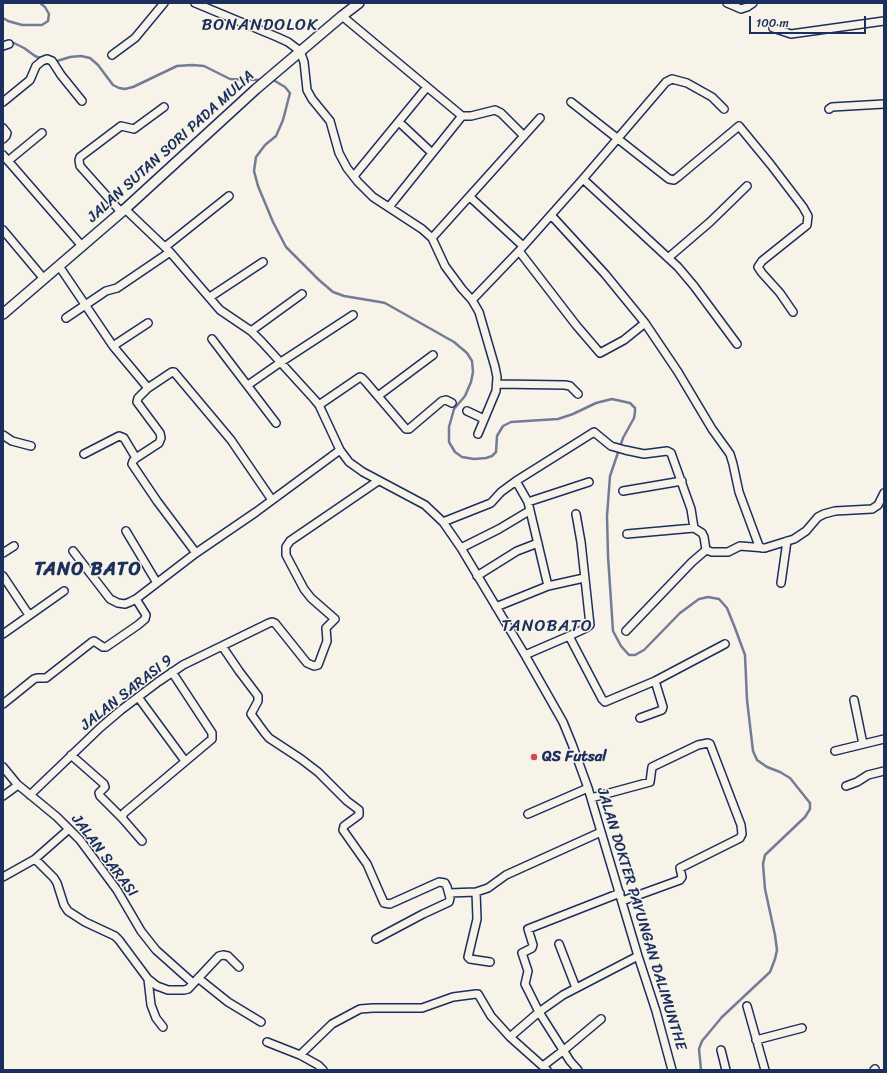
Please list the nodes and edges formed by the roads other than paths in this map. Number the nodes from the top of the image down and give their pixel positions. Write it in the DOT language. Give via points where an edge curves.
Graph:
graph roads {
  1 [pos="164,3"];
  2 [pos="195,3"];
  3 [pos="359,3"];
  4 [pos="727,3"];
  5 [pos="753,3"];
  6 [pos="342,16"];
  7 [pos="884,21"];
  8 [pos="773,28"];
  9 [pos="300,51"];
  10 [pos="112,55"];
  11 [pos="427,87"];
  12 [pos="82,101"];
  13 [pos="3,102"];
  14 [pos="571,102"];
  15 [pos="884,104"];
  16 [pos="164,107"];
  17 [pos="724,109"];
  18 [pos="829,109"];
  19 [pos="462,116"];
  20 [pos="540,118"];
  21 [pos="398,122"];
  22 [pos="3,128"];
  23 [pos="42,133"];
  24 [pos="524,136"];
  25 [pos="618,138"];
  26 [pos="3,139"];
  27 [pos="432,153"];
  28 [pos="3,155"];
  29 [pos="8,161"];
  30 [pos="354,176"];
  31 [pos="583,179"];
  32 [pos="747,186"];
  33 [pos="229,196"];
  34 [pos="470,197"];
  35 [pos="389,207"];
  36 [pos="123,211"];
  37 [pos="551,215"];
  38 [pos="3,230"];
  39 [pos="432,238"];
  40 [pos="82,246"];
  41 [pos="521,249"];
  42 [pos="167,250"];
  43 [pos="668,258"];
  44 [pos="263,262"];
  45 [pos="59,266"];
  46 [pos="44,279"];
  47 [pos="302,294"];
  48 [pos="210,297"];
  49 [pos="472,300"];
  50 [pos="84,306"];
  51 [pos="792,312"];
  52 [pos="3,314"];
  53 [pos="353,315"];
  54 [pos="66,318"];
  55 [pos="148,323"];
  56 [pos="645,323"];
  57 [pos="250,331"];
  58 [pos="212,339"];
  59 [pos="737,344"];
  60 [pos="113,346"];
  61 [pos="433,355"];
  62 [pos="281,362"];
  63 [pos="497,384"];
  64 [pos="248,385"];
  65 [pos="148,388"];
  66 [pos="578,394"];
  67 [pos="378,396"];
  68 [pos="452,403"];
  69 [pos="319,405"];
  70 [pos="467,411"];
  71 [pos="484,419"];
  72 [pos="276,423"];
  73 [pos="478,434"];
  74 [pos="3,435"];
  75 [pos="31,446"];
  76 [pos="340,450"];
  77 [pos="84,454"];
  78 [pos="136,458"];
  79 [pos="378,481"];
  80 [pos="516,481"];
  81 [pos="682,481"];
  82 [pos="589,482"];
  83 [pos="623,491"];
  84 [pos="884,494"];
  85 [pos="272,500"];
  86 [pos="528,502"];
  87 [pos="529,511"];
  88 [pos="576,514"];
  89 [pos="443,522"];
  90 [pos="694,528"];
  91 [pos="126,531"];
  92 [pos="627,534"];
  93 [pos="787,541"];
  94 [pos="538,543"];
  95 [pos="14,546"];
  96 [pos="461,548"];
  97 [pos="762,548"];
  98 [pos="706,550"];
  99 [pos="73,551"];
  100 [pos="3,553"];
  101 [pos="196,553"];
  102 [pos="3,576"];
  103 [pos="477,576"];
  104 [pos="584,578"];
  105 [pos="157,583"];
  106 [pos="781,583"];
  107 [pos="548,586"];
  108 [pos="64,591"];
  109 [pos="136,599"];
  110 [pos="496,607"];
  111 [pos="29,615"];
  112 [pos="626,631"];
  113 [pos="3,634"];
  114 [pos="569,636"];
  115 [pos="725,644"];
  116 [pos="222,646"];
  117 [pos="524,655"];
  118 [pos="172,672"];
  119 [pos="655,681"];
  120 [pos="138,697"];
  121 [pos="854,700"];
  122 [pos="3,704"];
  123 [pos="640,718"];
  124 [pos="884,739"];
  125 [pos="863,744"];
  126 [pos="835,751"];
  127 [pos="71,755"];
  128 [pos="185,761"];
  129 [pos="3,767"];
  130 [pos="884,771"];
  131 [pos="18,785"];
  132 [pos="846,786"];
  133 [pos="588,788"];
  134 [pos="30,795"];
  135 [pos="3,796"];
  136 [pos="591,798"];
  137 [pos="528,814"];
  138 [pos="122,818"];
  139 [pos="69,829"];
  140 [pos="601,832"];
  141 [pos="142,841"];
  142 [pos="34,859"];
  143 [pos="3,877"];
  144 [pos="476,892"];
  145 [pos="449,893"];
  146 [pos="620,893"];
  147 [pos="622,901"];
  148 [pos="376,939"];
  149 [pos="559,944"];
  150 [pos="638,956"];
  151 [pos="490,962"];
  152 [pos="239,967"];
  153 [pos="148,979"];
  154 [pos="196,980"];
  155 [pos="576,988"];
  156 [pos="747,1006"];
  157 [pos="539,1012"];
  158 [pos="601,1019"];
  159 [pos="261,1022"];
  160 [pos="163,1028"];
  161 [pos="802,1028"];
  162 [pos="510,1036"];
  163 [pos="756,1040"];
  164 [pos="267,1042"];
  165 [pos="564,1050"];
  166 [pos="721,1050"];
  167 [pos="300,1055"];
  168 [pos="545,1068"];
  169 [pos="324,1070"];
  170 [pos="578,1070"];
  171 [pos="672,1070"];
  172 [pos="726,1070"];
  173 [pos="765,1070"];
  1 -- 10 [label="street" via="135,38"];
  2 -- 9 [label="street" via="288,42"];
  3 -- 6 [label="street, JALAN SUTAN SORI PADA MULIA"];
  4 -- 5 [label="street" via="741,9"];
  6 -- 9 [label="street, JALAN SUTAN SORI PADA MULIA"];
  6 -- 11 [label="street"];
  7 -- 8 [label="street" via="791,34"];
  9 -- 30 [label="street" via="307,90 330,121 339,153"];
  9 -- 36 [label="street, JALAN SUTAN SORI PADA MULIA"];
  11 -- 19 [label="street"];
  11 -- 21 [label="street"];
  12 -- 13 [label="street" via="49,59 42,60 30,80"];
  14 -- 25 [label="street"];
  15 -- 18 [label="street"];
  16 -- 36 [label="street, JALAN DOKTER PAYUNGAN DALIMUNTHE" via="134,129 121,126 78,160 80,166"];
  17 -- 25 [label="street" via="701,90 687,83 669,80"];
  19 -- 24 [label="street" via="495,110"];
  19 -- 27 [label="street"];
  20 -- 24 [label="street"];
  21 -- 27 [label="street"];
  21 -- 30 [label="street"];
  22 -- 26 [label="street" via="7,132"];
  23 -- 29 [label="street"];
  24 -- 34 [label="street"];
  25 -- 31 [label="street"];
  25 -- 51 [label="street" via="669,179 674,180 739,126 808,216 807,225 758,267"];
  27 -- 35 [label="street"];
  28 -- 29 [label="street"];
  29 -- 40 [label="street"];
  30 -- 35 [label="street" via="373,197"];
  31 -- 37 [label="street"];
  31 -- 43 [label="street"];
  32 -- 43 [label="street"];
  33 -- 42 [label="street"];
  34 -- 39 [label="street"];
  34 -- 41 [label="street"];
  35 -- 39 [label="street" via="422,228"];
  36 -- 40 [label="street, JALAN SUTAN SORI PADA MULIA"];
  36 -- 42 [label="street, JALAN DOKTER PAYUNGAN DALIMUNTHE"];
  37 -- 41 [label="street"];
  37 -- 56 [label="street"];
  38 -- 46 [label="street"];
  39 -- 49 [label="street" via="445,266"];
  40 -- 45 [label="street, JALAN SUTAN SORI PADA MULIA"];
  41 -- 49 [label="street"];
  41 -- 56 [label="street" via="576,325 600,353 624,340"];
  42 -- 48 [label="street, JALAN DOKTER PAYUNGAN DALIMUNTHE"];
  42 -- 50 [label="street" via="117,288 106,291"];
  43 -- 59 [label="street" via="694,286"];
  44 -- 48 [label="street"];
  45 -- 46 [label="street, JALAN SUTAN SORI PADA MULIA"];
  45 -- 50 [label="street"];
  46 -- 52 [label="street, JALAN SUTAN SORI PADA MULIA"];
  47 -- 57 [label="street"];
  48 -- 57 [label="street, JALAN DOKTER PAYUNGAN DALIMUNTHE" via="225,314"];
  49 -- 63 [label="street" via="481,316 489,342"];
  50 -- 54 [label="street"];
  50 -- 60 [label="street"];
  53 -- 62 [label="street"];
  55 -- 60 [label="street"];
  56 -- 97 [label="street" via="730,454 739,492"];
  57 -- 62 [label="street, JALAN DOKTER PAYUNGAN DALIMUNTHE"];
  58 -- 64 [label="street"];
  60 -- 65 [label="street"];
  61 -- 67 [label="street"];
  62 -- 64 [label="street"];
  62 -- 69 [label="street, JALAN DOKTER PAYUNGAN DALIMUNTHE"];
  63 -- 66 [label="street" via="565,385 570,386"];
  63 -- 71 [label="street"];
  64 -- 72 [label="street"];
  65 -- 78 [label="street" via="137,402 161,438 159,443"];
  65 -- 85 [label="street" via="174,372 231,440"];
  67 -- 68 [label="street" via="406,429 443,400"];
  67 -- 69 [label="street" via="360,377"];
  69 -- 76 [label="street, JALAN DOKTER PAYUNGAN DALIMUNTHE"];
  70 -- 71 [label="street"];
  71 -- 73 [label="street"];
  74 -- 75 [label="street" via="12,441"];
  76 -- 79 [label="street, JALAN DOKTER PAYUNGAN DALIMUNTHE" via="356,468"];
  76 -- 85 [label="street"];
  77 -- 78 [label="street" via="119,436 124,438"];
  78 -- 101 [label="street" via="132,463 136,471"];
  79 -- 89 [label="street, JALAN DOKTER PAYUNGAN DALIMUNTHE" via="425,505"];
  79 -- 116 [label="street, JALAN SARASI 9" via="290,541 286,547 286,555 304,589 335,619 326,628 327,641 318,665 307,663 275,623 269,623"];
  80 -- 81 [label="street" via="595,432 611,446 624,450 644,454 671,452"];
  80 -- 86 [label="street"];
  80 -- 89 [label="street" via="491,503"];
  81 -- 83 [label="street"];
  81 -- 90 [label="street" via="692,509"];
  82 -- 86 [label="street"];
  84 -- 93 [label="street" via="878,505 872,509 824,514 806,531"];
  85 -- 101 [label="street"];
  86 -- 87 [label="street"];
  87 -- 94 [label="street"];
  87 -- 96 [label="street"];
  88 -- 104 [label="street"];
  89 -- 96 [label="street, JALAN DOKTER PAYUNGAN DALIMUNTHE"];
  90 -- 92 [label="street"];
  90 -- 98 [label="street" via="702,533"];
  91 -- 105 [label="street"];
  93 -- 97 [label="street"];
  93 -- 106 [label="street"];
  94 -- 103 [label="street" via="517,551"];
  94 -- 107 [label="street"];
  95 -- 100 [label="street"];
  96 -- 103 [label="street, JALAN DOKTER PAYUNGAN DALIMUNTHE"];
  97 -- 98 [label="street" via="740,546 728,552"];
  98 -- 112 [label="street"];
  99 -- 109 [label="street" via="110,599 121,604"];
  101 -- 105 [label="street"];
  102 -- 111 [label="street"];
  103 -- 110 [label="street, JALAN DOKTER PAYUNGAN DALIMUNTHE"];
  104 -- 107 [label="street"];
  104 -- 114 [label="street" via="590,623 586,628"];
  105 -- 109 [label="street"];
  107 -- 110 [label="street"];
  108 -- 111 [label="street"];
  109 -- 122 [label="street" via="146,615 138,625 106,647 92,642 46,678 34,679"];
  110 -- 117 [label="street, JALAN DOKTER PAYUNGAN DALIMUNTHE"];
  111 -- 113 [label="street"];
  114 -- 117 [label="street"];
  114 -- 119 [label="street" via="604,702"];
  115 -- 119 [label="street"];
  116 -- 118 [label="street, JALAN SARASI 9"];
  116 -- 145 [label="street" via="258,696 251,714 269,738 318,772 359,810 359,815 344,826 343,830 367,864 384,903 390,904 439,882 444,883"];
  117 -- 133 [label="street, JALAN DOKTER PAYUNGAN DALIMUNTHE" via="563,722"];
  118 -- 120 [label="street, JALAN SARASI 9"];
  118 -- 128 [label="street" via="212,736 212,739"];
  119 -- 123 [label="street" via="662,710"];
  120 -- 127 [label="street, JALAN SARASI 9"];
  120 -- 128 [label="street"];
  121 -- 125 [label="street"];
  124 -- 125 [label="street"];
  125 -- 126 [label="street"];
  127 -- 134 [label="street, JALAN SARASI 9"];
  127 -- 138 [label="street" via="104,784 100,796"];
  128 -- 138 [label="street" via="124,813"];
  129 -- 131 [label="street, JALAN SARASI"];
  130 -- 132 [label="street" via="868,775"];
  131 -- 134 [label="street, JALAN SARASI"];
  131 -- 135 [label="street"];
  133 -- 136 [label="street, JALAN DOKTER PAYUNGAN DALIMUNTHE"];
  133 -- 137 [label="street"];
  134 -- 139 [label="street, JALAN SARASI"];
  136 -- 140 [label="street, JALAN DOKTER PAYUNGAN DALIMUNTHE"];
  136 -- 147 [label="street" via="650,782 652,767 698,745 708,743 741,824 740,838 680,868 680,880"];
  138 -- 141 [label="street"];
  139 -- 142 [label="street"];
  139 -- 154 [label="street, JALAN SARASI" via="117,890 134,922 156,950 184,976"];
  140 -- 144 [label="street" via="506,875 488,888"];
  140 -- 146 [label="street, JALAN DOKTER PAYUNGAN DALIMUNTHE"];
  142 -- 143 [label="street"];
  142 -- 153 [label="street" via="54,878 68,911 115,936"];
  144 -- 145 [label="street"];
  144 -- 151 [label="street" via="476,925 468,957"];
  145 -- 148 [label="street" via="449,902"];
  146 -- 147 [label="street, JALAN DOKTER PAYUNGAN DALIMUNTHE"];
  146 -- 157 [label="street" via="528,929 533,945 522,954 528,971 525,984"];
  147 -- 150 [label="street, JALAN DOKTER PAYUNGAN DALIMUNTHE"];
  149 -- 155 [label="street"];
  150 -- 155 [label="street"];
  150 -- 171 [label="street, JALAN DOKTER PAYUNGAN DALIMUNTHE"];
  152 -- 154 [label="street" via="228,956 219,956"];
  153 -- 154 [label="street" via="168,990 188,989"];
  153 -- 160 [label="street" via="151,1004"];
  154 -- 159 [label="street, JALAN SARASI"];
  155 -- 157 [label="street"];
  156 -- 163 [label="street"];
  157 -- 162 [label="street"];
  157 -- 165 [label="street"];
  158 -- 165 [label="street"];
  161 -- 163 [label="street"];
  162 -- 167 [label="street" via="491,1016 476,994 453,997 422,1008 360,1009 332,1024"];
  162 -- 168 [label="street"];
  163 -- 173 [label="street"];
  164 -- 167 [label="street"];
  165 -- 168 [label="street"];
  165 -- 170 [label="street"];
  166 -- 172 [label="street"];
  167 -- 169 [label="street"];
}
